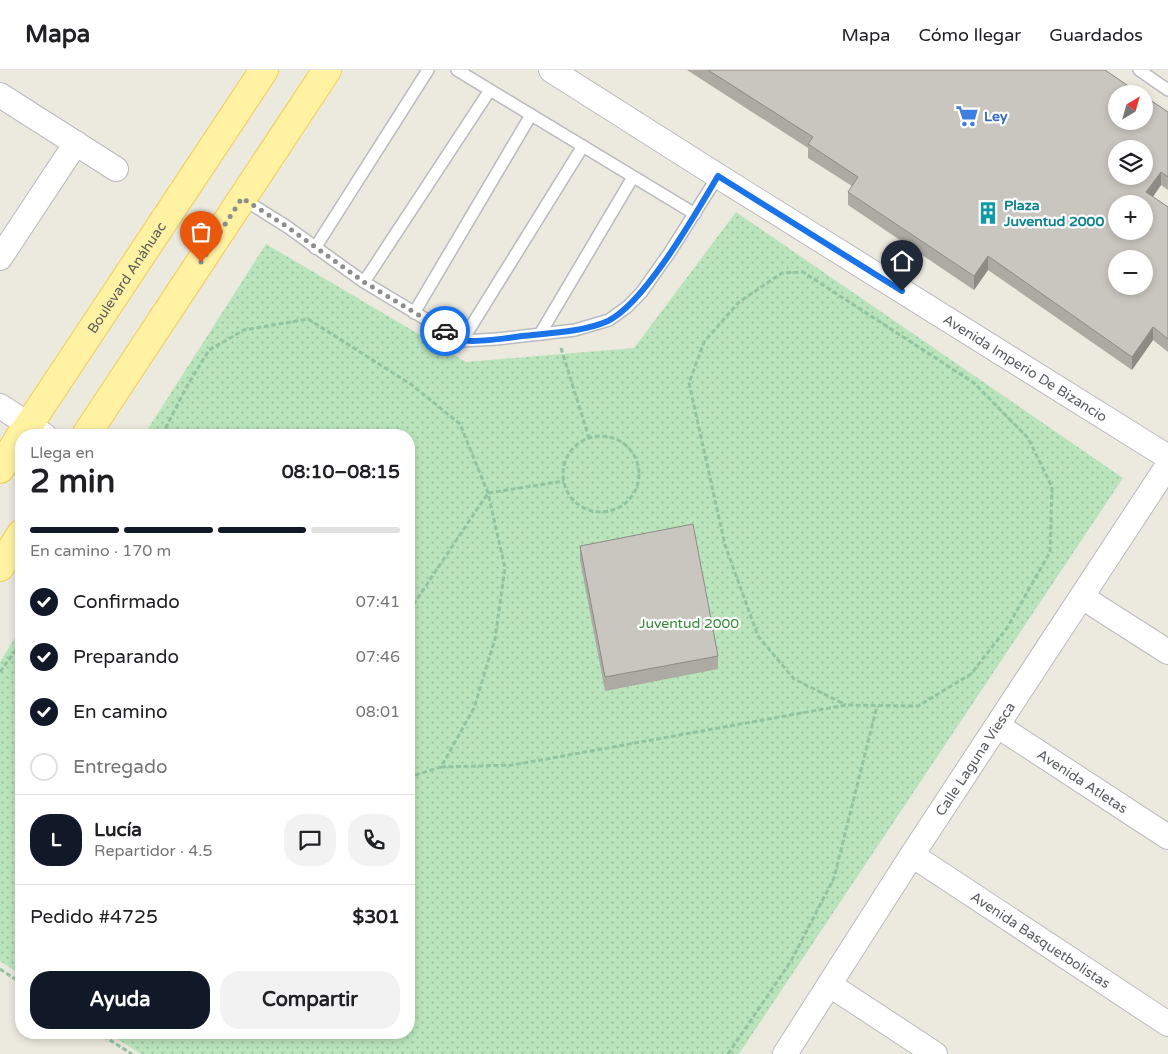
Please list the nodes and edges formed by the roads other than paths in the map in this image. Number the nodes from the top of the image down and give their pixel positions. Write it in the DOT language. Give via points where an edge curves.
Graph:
graph roads {
  1 [pos="264,70"];
  2 [pos="327,70"];
  3 [pos="428,70"];
  4 [pos="457,70"];
  5 [pos="551,70"];
  6 [pos="1139,70"];
  7 [pos="490,90"];
  8 [pos="1168,90"];
  9 [pos="0,95"];
  10 [pos="531,115"];
  11 [pos="76,143"];
  12 [pos="583,146"];
  13 [pos="116,170"];
  14 [pos="718,176"];
  15 [pos="633,177"];
  16 [pos="242,198"];
  17 [pos="695,214"];
  18 [pos="315,248"];
  19 [pos="0,258"];
  20 [pos="364,282"];
  21 [pos="414,313"];
  22 [pos="540,334"];
  23 [pos="462,341"];
  24 [pos="0,406"];
  25 [pos="28,429"];
  26 [pos="90,429"];
  27 [pos="15,435"];
  28 [pos="1168,457"];
  29 [pos="1168,465"];
  30 [pos="15,543"];
  31 [pos="0,567"];
  32 [pos="1082,597"];
  33 [pos="1168,652"];
  34 [pos="998,726"];
  35 [pos="1168,837"];
  36 [pos="912,856"];
  37 [pos="830,985"];
  38 [pos="1168,1024"];
  39 [pos="785,1054"];
  40 [pos="935,1054"];
  1 -- 25 [label="main road, Boulevard Anáhuac"];
  2 -- 16 [label="main road"];
  3 -- 18 [label="lane"];
  4 -- 7 [label="lane"];
  5 -- 14 [label="street, Avenida Imperio De Bizancio"];
  6 -- 8 [label="lane"];
  7 -- 10 [label="lane"];
  7 -- 20 [label="lane"];
  9 -- 11 [label="street"];
  10 -- 12 [label="lane"];
  10 -- 21 [label="lane"];
  11 -- 13 [label="street"];
  11 -- 19 [label="street"];
  12 -- 15 [label="lane"];
  12 -- 23 [label="lane"];
  14 -- 17 [label="lane"];
  14 -- 28 [label="street, Avenida Imperio De Bizancio"];
  15 -- 17 [label="lane"];
  15 -- 22 [label="lane"];
  16 -- 18 [label="lane"];
  16 -- 26 [label="main road"];
  17 -- 22 [label="lane" via="627,307 609,320 575,330"];
  18 -- 20 [label="lane"];
  20 -- 21 [label="lane"];
  21 -- 23 [label="lane"];
  22 -- 23 [label="lane"];
  24 -- 27 [label="street"];
  29 -- 32 [label="street, Calle Laguna Viesca"];
  30 -- 31 [label="main road"];
  32 -- 33 [label="street"];
  32 -- 34 [label="street, Calle Laguna Viesca"];
  34 -- 35 [label="street, Avenida Atletas"];
  34 -- 36 [label="street, Calle Laguna Viesca"];
  36 -- 37 [label="street, Calle Laguna Viesca"];
  36 -- 38 [label="street, Avenida Basquetbolistas"];
  37 -- 39 [label="street, Calle Laguna Viesca"];
  37 -- 40 [label="street"];
}
